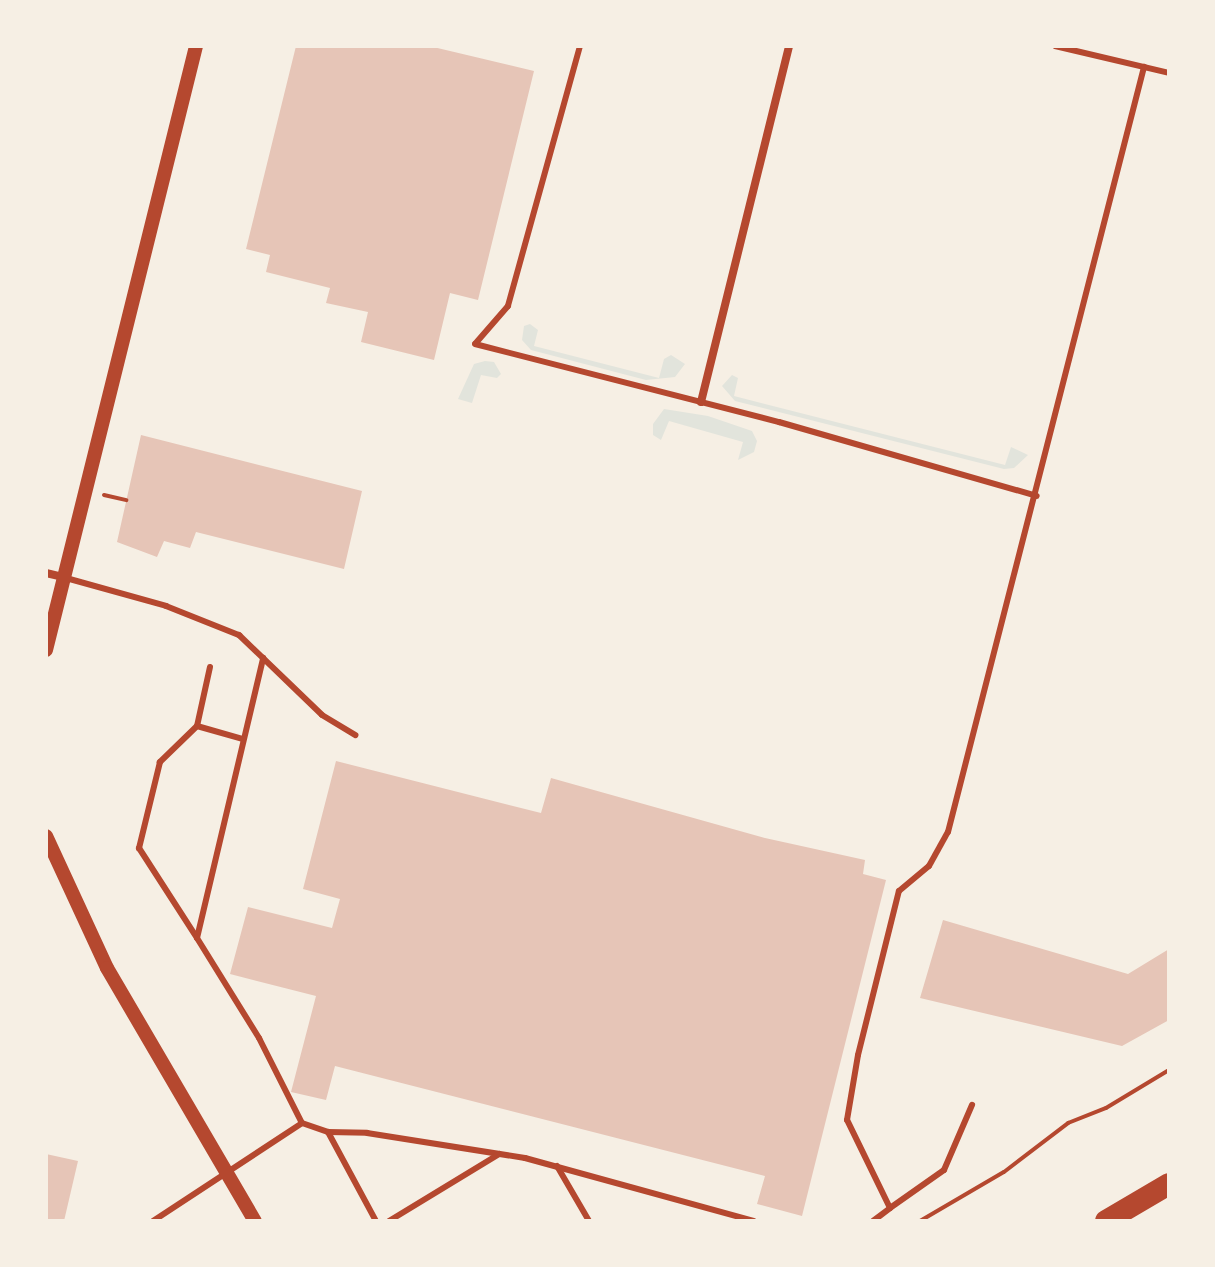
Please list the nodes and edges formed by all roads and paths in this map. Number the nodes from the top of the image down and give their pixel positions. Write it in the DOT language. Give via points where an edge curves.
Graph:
graph roads {
  1 [pos="196,46"];
  2 [pos="580,46"];
  3 [pos="789,46"];
  4 [pos="1055,46"];
  5 [pos="1144,67"];
  6 [pos="1169,73"];
  7 [pos="701,402"];
  8 [pos="102,494"];
  9 [pos="1037,496"];
  10 [pos="126,500"];
  11 [pos="46,573"];
  12 [pos="64,577"];
  13 [pos="46,650"];
  14 [pos="263,658"];
  15 [pos="210,667"];
  16 [pos="197,726"];
  17 [pos="355,735"];
  18 [pos="243,739"];
  19 [pos="46,836"];
  20 [pos="197,938"];
  21 [pos="1169,1070"];
  22 [pos="972,1105"];
  23 [pos="302,1123"];
  24 [pos="328,1132"];
  25 [pos="499,1154"];
  26 [pos="557,1166"];
  27 [pos="227,1172"];
  28 [pos="1169,1184"];
  29 [pos="890,1208"];
  30 [pos="153,1221"];
  31 [pos="255,1221"];
  32 [pos="376,1221"];
  33 [pos="389,1221"];
  34 [pos="589,1221"];
  35 [pos="753,1221"];
  36 [pos="873,1221"];
  37 [pos="920,1221"];
  38 [pos="1106,1221"];
  1 -- 12 [label="street"];
  2 -- 7 [label="lane" via="508,306 475,344"];
  3 -- 7 [label="street"];
  4 -- 5 [label="lane"];
  5 -- 6 [label="lane"];
  5 -- 9 [label="lane"];
  7 -- 9 [label="lane"];
  8 -- 10 [label="path"];
  9 -- 29 [label="lane" via="948,832 929,866 899,891 858,1055 847,1120"];
  11 -- 12 [label="street"];
  12 -- 13 [label="street"];
  12 -- 14 [label="lane" via="166,606 239,635"];
  14 -- 17 [label="lane" via="322,715"];
  14 -- 18 [label="lane"];
  15 -- 16 [label="lane"];
  16 -- 18 [label="lane"];
  16 -- 20 [label="lane" via="160,762 139,848"];
  18 -- 20 [label="lane"];
  19 -- 27 [label="street" via="107,968"];
  20 -- 23 [label="lane" via="259,1038"];
  21 -- 37 [label="path" via="1106,1108 1068,1123 1004,1172"];
  22 -- 29 [label="lane" via="944,1170"];
  23 -- 24 [label="lane"];
  23 -- 27 [label="lane"];
  24 -- 25 [label="lane"];
  24 -- 32 [label="lane"];
  25 -- 26 [label="lane"];
  25 -- 33 [label="lane"];
  26 -- 34 [label="lane"];
  26 -- 35 [label="lane"];
  27 -- 30 [label="lane"];
  27 -- 31 [label="street"];
  28 -- 38 [label="highway"];
  29 -- 36 [label="lane"];
}
